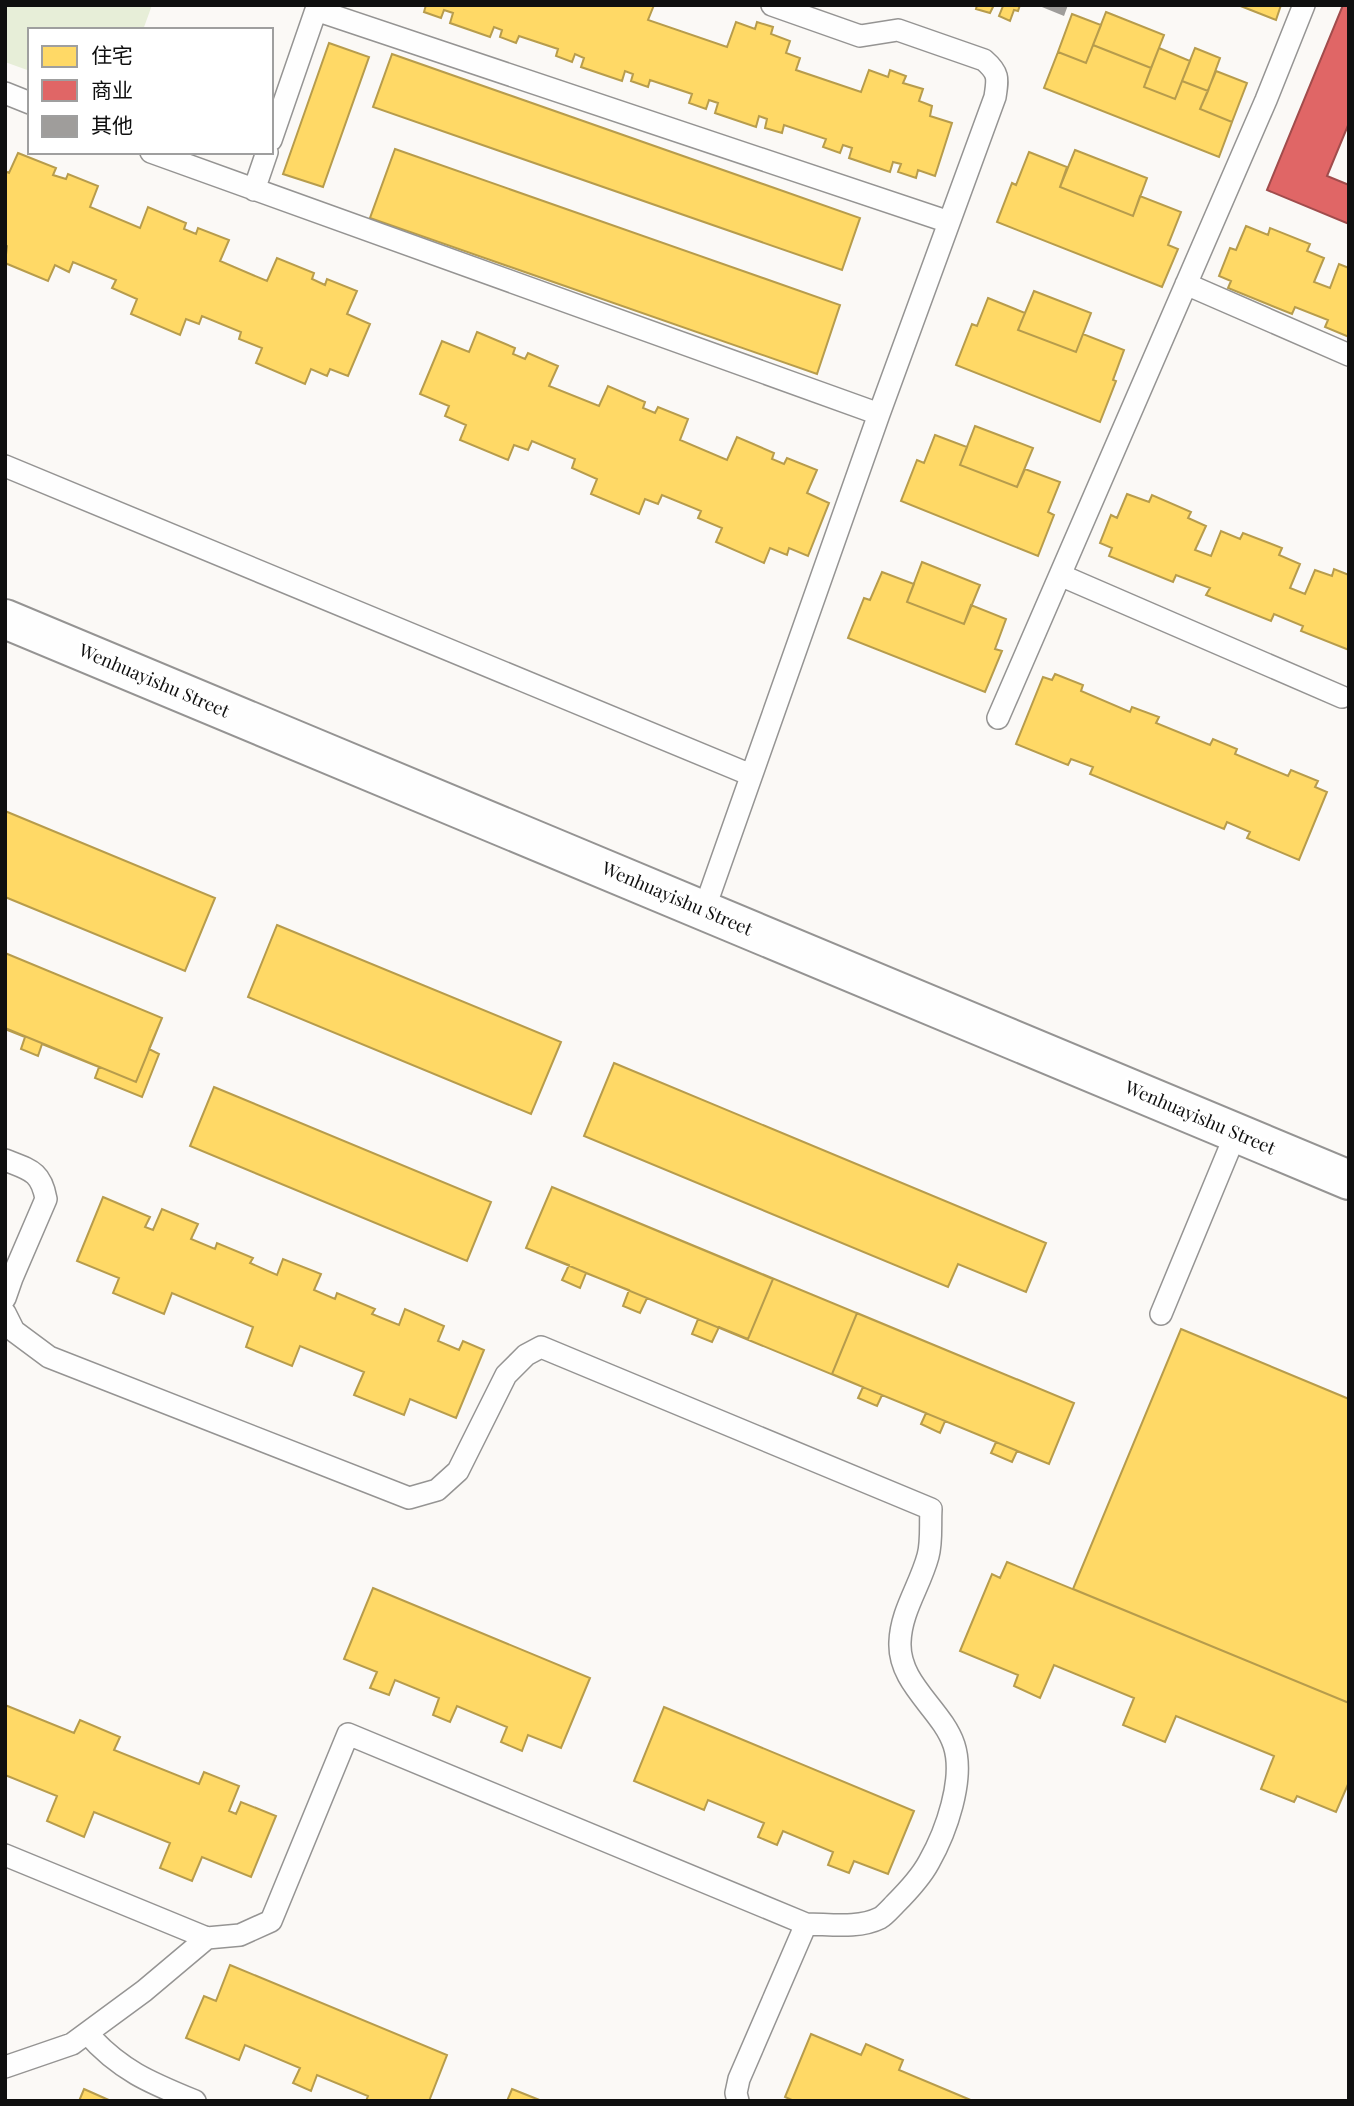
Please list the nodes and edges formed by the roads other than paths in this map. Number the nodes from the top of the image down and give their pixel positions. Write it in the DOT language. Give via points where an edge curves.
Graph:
graph roads {
  1 [pos="772,5"];
  2 [pos="1304,5"];
  3 [pos="317,8"];
  4 [pos="5,93"];
  5 [pos="28,102"];
  6 [pos="273,134"];
  7 [pos="155,154"];
  8 [pos="266,154"];
  9 [pos="254,190"];
  10 [pos="949,222"];
  11 [pos="1186,284"];
  12 [pos="1349,355"];
  13 [pos="878,414"];
  14 [pos="5,466"];
  15 [pos="1060,575"];
  16 [pos="5,619"];
  17 [pos="1342,697"];
  18 [pos="998,718"];
  19 [pos="751,775"];
  20 [pos="704,911"];
  21 [pos="1237,1133"];
  22 [pos="5,1160"];
  23 [pos="1349,1180"];
  24 [pos="5,1298"];
  25 [pos="5,1313"];
  26 [pos="1161,1314"];
  27 [pos="5,1855"];
  28 [pos="806,1924"];
  29 [pos="206,1938"];
  30 [pos="87,2033"];
  31 [pos="5,2067"];
  32 [pos="195,2101"];
  33 [pos="738,2101"];
  1 -- 10 [label="lane" via="860,36 898,30 984,60 995,69 995,97"];
  2 -- 11 [label="lane"];
  3 -- 6 [label="lane"];
  3 -- 10 [label="lane"];
  4 -- 5 [label="lane"];
  7 -- 9 [label="lane"];
  8 -- 9 [label="lane"];
  9 -- 13 [label="lane"];
  10 -- 13 [label="lane"];
  11 -- 12 [label="lane"];
  11 -- 15 [label="lane"];
  13 -- 19 [label="lane"];
  14 -- 19 [label="lane"];
  15 -- 17 [label="lane"];
  15 -- 18 [label="lane"];
  16 -- 20 [label="street, Wenhuayishu Street"];
  19 -- 20 [label="lane"];
  20 -- 21 [label="street, Wenhuayishu Street"];
  21 -- 23 [label="street, Wenhuayishu Street"];
  21 -- 26 [label="lane"];
  22 -- 24 [label="lane" via="37,1173 46,1199"];
  25 -- 28 [label="lane" via="14,1332 49,1357 409,1498 437,1490 458,1471 506,1375 541,1347 931,1508 928,1555 905,1614 900,1642 901,1657 913,1683 946,1729 957,1756 954,1797 946,1824 929,1864 881,1918 859,1924"];
  27 -- 29 [label="lane"];
  28 -- 29 [label="lane" via="348,1734 271,1921 240,1935"];
  28 -- 33 [label="lane" via="739,2079"];
  29 -- 30 [label="lane"];
  30 -- 31 [label="lane" via="72,2044"];
  30 -- 32 [label="lane" via="141,2078"];
}
